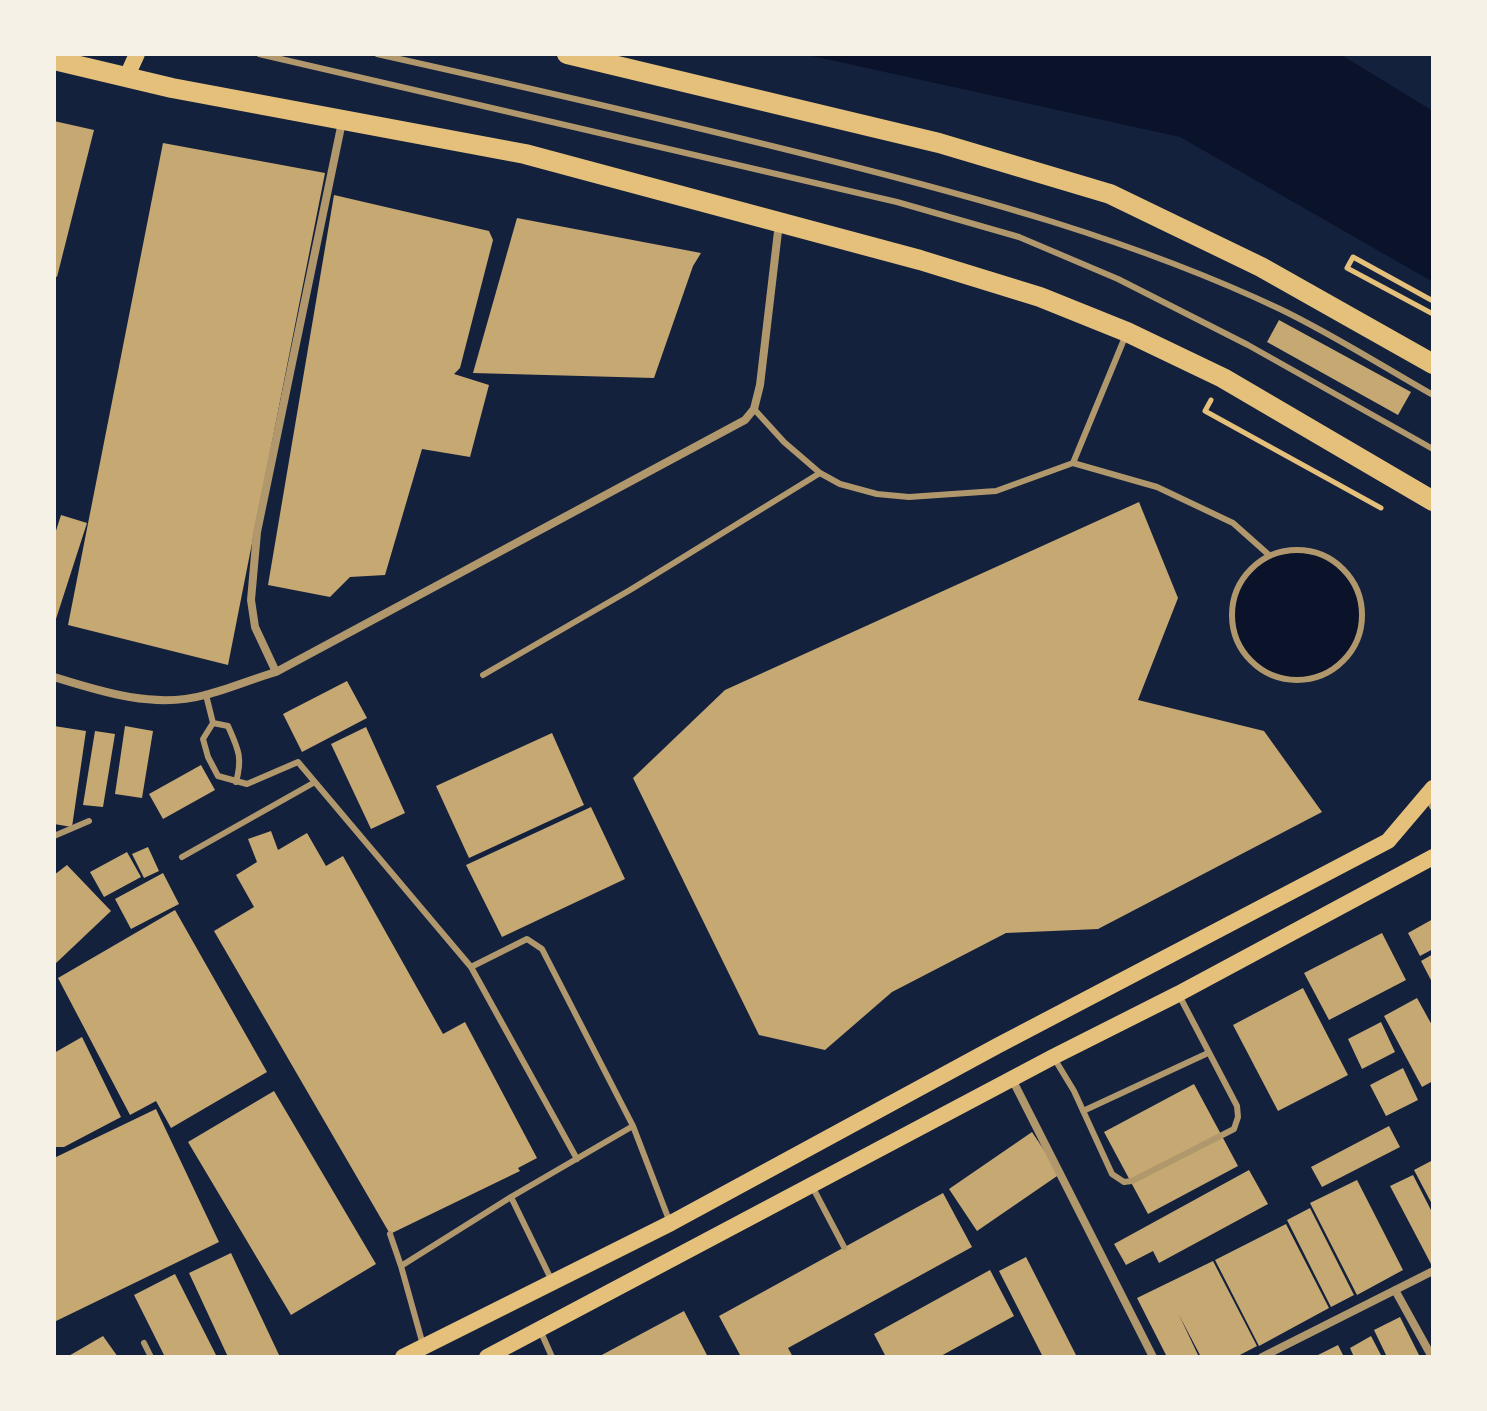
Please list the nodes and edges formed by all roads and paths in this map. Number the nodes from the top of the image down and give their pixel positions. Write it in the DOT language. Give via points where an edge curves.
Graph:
graph roads {
  1 [pos="137,54"];
  2 [pos="259,54"];
  3 [pos="377,54"];
  4 [pos="567,54"];
  5 [pos="54,60"];
  6 [pos="127,76"];
  7 [pos="342,121"];
  8 [pos="779,221"];
  9 [pos="1433,301"];
  10 [pos="1433,314"];
  11 [pos="1127,332"];
  12 [pos="1433,364"];
  13 [pos="1433,395"];
  14 [pos="754,409"];
  15 [pos="1433,449"];
  16 [pos="1073,463"];
  17 [pos="820,473"];
  18 [pos="1433,501"];
  19 [pos="1269,555"];
  20 [pos="276,672"];
  21 [pos="483,675"];
  22 [pos="54,677"];
  23 [pos="206,695"];
  24 [pos="213,723"];
  25 [pos="236,782"];
  26 [pos="315,782"];
  27 [pos="1431,797"];
  28 [pos="89,821"];
  29 [pos="54,836"];
  30 [pos="182,857"];
  31 [pos="1433,857"];
  32 [pos="471,967"];
  33 [pos="1178,994"];
  34 [pos="1208,1053"];
  35 [pos="1053,1057"];
  36 [pos="1012,1079"];
  37 [pos="1083,1111"];
  38 [pos="633,1126"];
  39 [pos="577,1159"];
  40 [pos="811,1185"];
  41 [pos="511,1197"];
  42 [pos="671,1223"];
  43 [pos="390,1234"];
  44 [pos="844,1247"];
  45 [pos="401,1266"];
  46 [pos="1433,1271"];
  47 [pos="552,1281"];
  48 [pos="1395,1290"];
  49 [pos="540,1330"];
  50 [pos="144,1343"];
  51 [pos="426,1352"];
  52 [pos="151,1357"];
  53 [pos="403,1357"];
  54 [pos="487,1357"];
  55 [pos="552,1357"];
  56 [pos="1153,1357"];
  57 [pos="1262,1357"];
  58 [pos="1432,1357"];
  1 -- 6 [label="main road"];
  2 -- 15 [label="lane" via="897,202 1019,237 1118,279 1248,345"];
  3 -- 13 [label="lane" via="647,114 1035,216 1282,310"];
  4 -- 12 [label="main road" via="939,143 1110,194 1261,267"];
  5 -- 6 [label="main road"];
  6 -- 7 [label="main road"];
  7 -- 8 [label="main road" via="525,154"];
  7 -- 20 [label="street" via="257,532 251,600 255,627"];
  8 -- 11 [label="main road" via="1040,297"];
  8 -- 14 [label="street"];
  9 -- 10 [label="path" via="1353,257 1347,268"];
  11 -- 16 [label="lane"];
  11 -- 18 [label="main road" via="1223,378"];
  14 -- 17 [label="lane"];
  14 -- 20 [label="street" via="745,420"];
  16 -- 17 [label="lane" via="996,491 909,497 877,494"];
  16 -- 19 [label="lane" via="1157,487 1233,523"];
  17 -- 21 [label="lane"];
  19 -- 19 [label="lane" via="1294,548 1318,552 1340,565 1355,585 1361,614 1357,639 1345,661 1324,676 1300,682 1275,679 1254,666 1239,646 1233,616 1237,591 1250,570"];
  20 -- 23 [label="street"];
  22 -- 23 [label="street" via="154,701"];
  23 -- 24 [label="lane"];
  24 -- 25 [label="lane" via="228,726 239,751 242,763"];
  24 -- 25 [label="lane" via="203,739 208,757 218,776"];
  25 -- 26 [label="lane" via="247,784 298,762"];
  26 -- 30 [label="lane"];
  26 -- 32 [label="lane"];
  27 -- 42 [label="main road" via="1388,841"];
  28 -- 29 [label="lane"];
  31 -- 33 [label="main road"];
  32 -- 38 [label="lane" via="527,939 542,949"];
  32 -- 39 [label="lane"];
  33 -- 34 [label="lane"];
  33 -- 35 [label="main road"];
  34 -- 37 [label="lane"];
  34 -- 37 [label="lane" via="1237,1106 1234,1129 1132,1181 1112,1174"];
  35 -- 36 [label="main road"];
  35 -- 37 [label="lane"];
  36 -- 40 [label="main road"];
  36 -- 56 [label="street"];
  38 -- 39 [label="lane"];
  38 -- 42 [label="lane"];
  39 -- 41 [label="lane"];
  40 -- 44 [label="lane"];
  40 -- 49 [label="main road"];
  41 -- 45 [label="lane"];
  41 -- 47 [label="lane"];
  42 -- 47 [label="main road"];
  43 -- 45 [label="lane"];
  45 -- 51 [label="lane"];
  46 -- 48 [label="street"];
  47 -- 51 [label="main road"];
  48 -- 57 [label="street"];
  48 -- 58 [label="street"];
  49 -- 54 [label="main road"];
  49 -- 55 [label="lane"];
  50 -- 52 [label="lane"];
  51 -- 53 [label="main road"];
}
